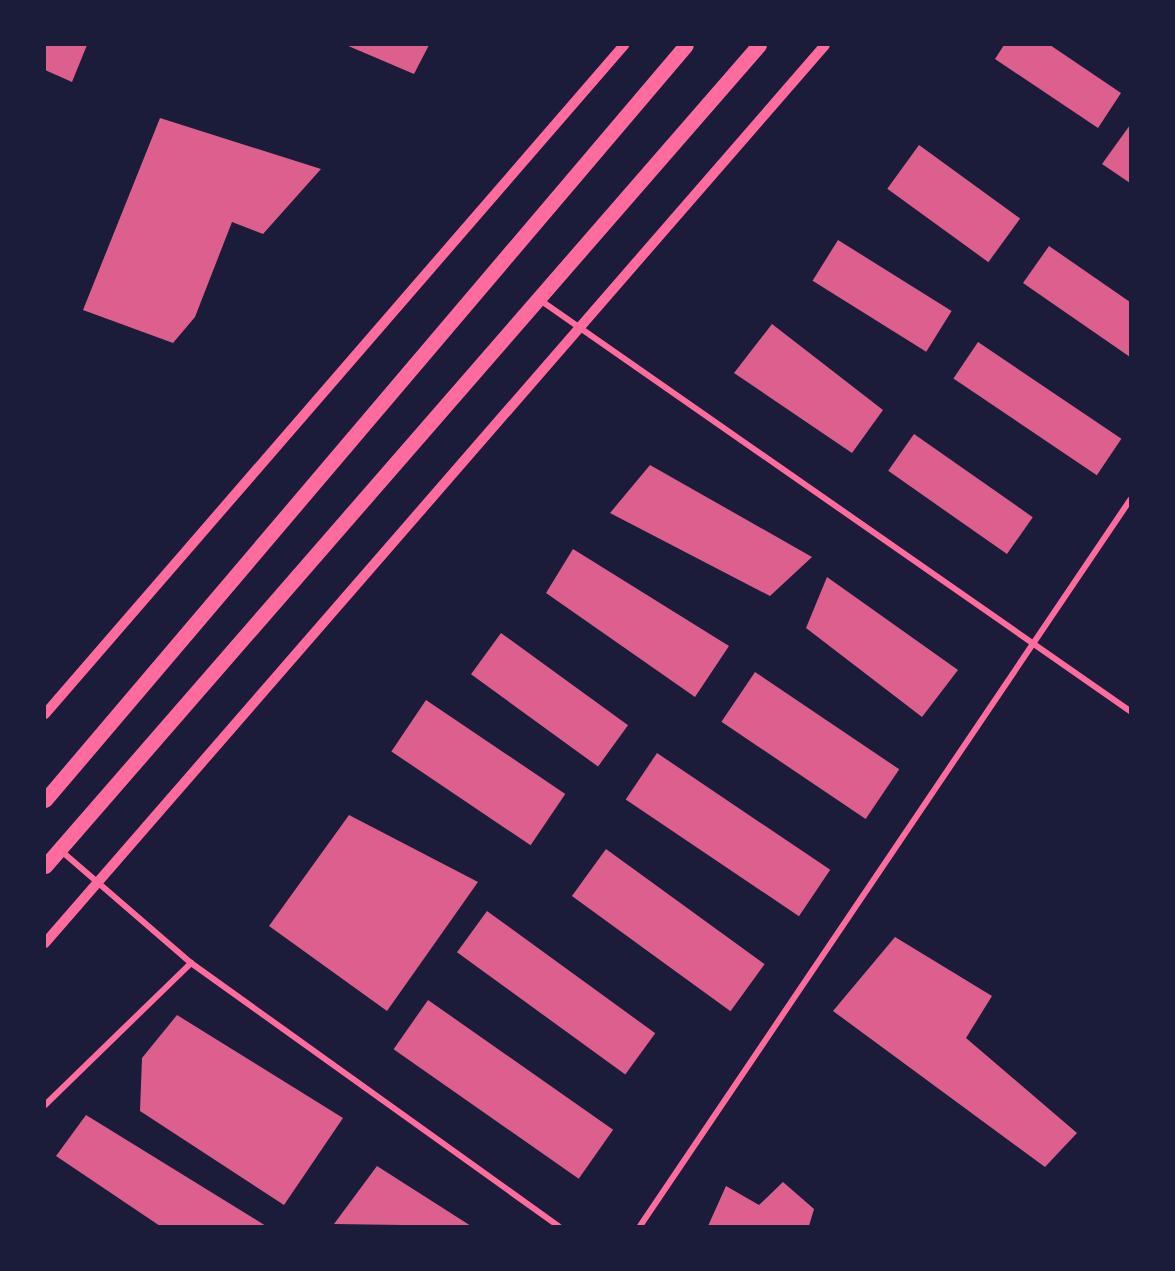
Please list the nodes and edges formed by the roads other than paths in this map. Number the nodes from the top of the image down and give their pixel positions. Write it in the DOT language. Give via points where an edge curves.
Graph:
graph roads {
  1 [pos="624,45"];
  2 [pos="686,45"];
  3 [pos="759,45"];
  4 [pos="825,45"];
  5 [pos="538,299"];
  6 [pos="581,329"];
  7 [pos="1130,500"];
  8 [pos="1031,642"];
  9 [pos="1130,711"];
  10 [pos="45,714"];
  11 [pos="45,800"];
  12 [pos="58,848"];
  13 [pos="45,866"];
  14 [pos="97,882"];
  15 [pos="45,944"];
  16 [pos="191,963"];
  17 [pos="45,1105"];
  18 [pos="559,1226"];
  19 [pos="640,1226"];
  1 -- 10 [label="street"];
  2 -- 11 [label="main road"];
  3 -- 5 [label="main road"];
  4 -- 6 [label="street"];
  5 -- 6 [label="street"];
  5 -- 12 [label="main road"];
  6 -- 8 [label="street"];
  6 -- 14 [label="street"];
  7 -- 8 [label="street"];
  8 -- 9 [label="street"];
  8 -- 19 [label="street"];
  12 -- 13 [label="main road"];
  12 -- 14 [label="street"];
  14 -- 15 [label="street"];
  14 -- 16 [label="street"];
  16 -- 17 [label="street"];
  16 -- 18 [label="street"];
}
